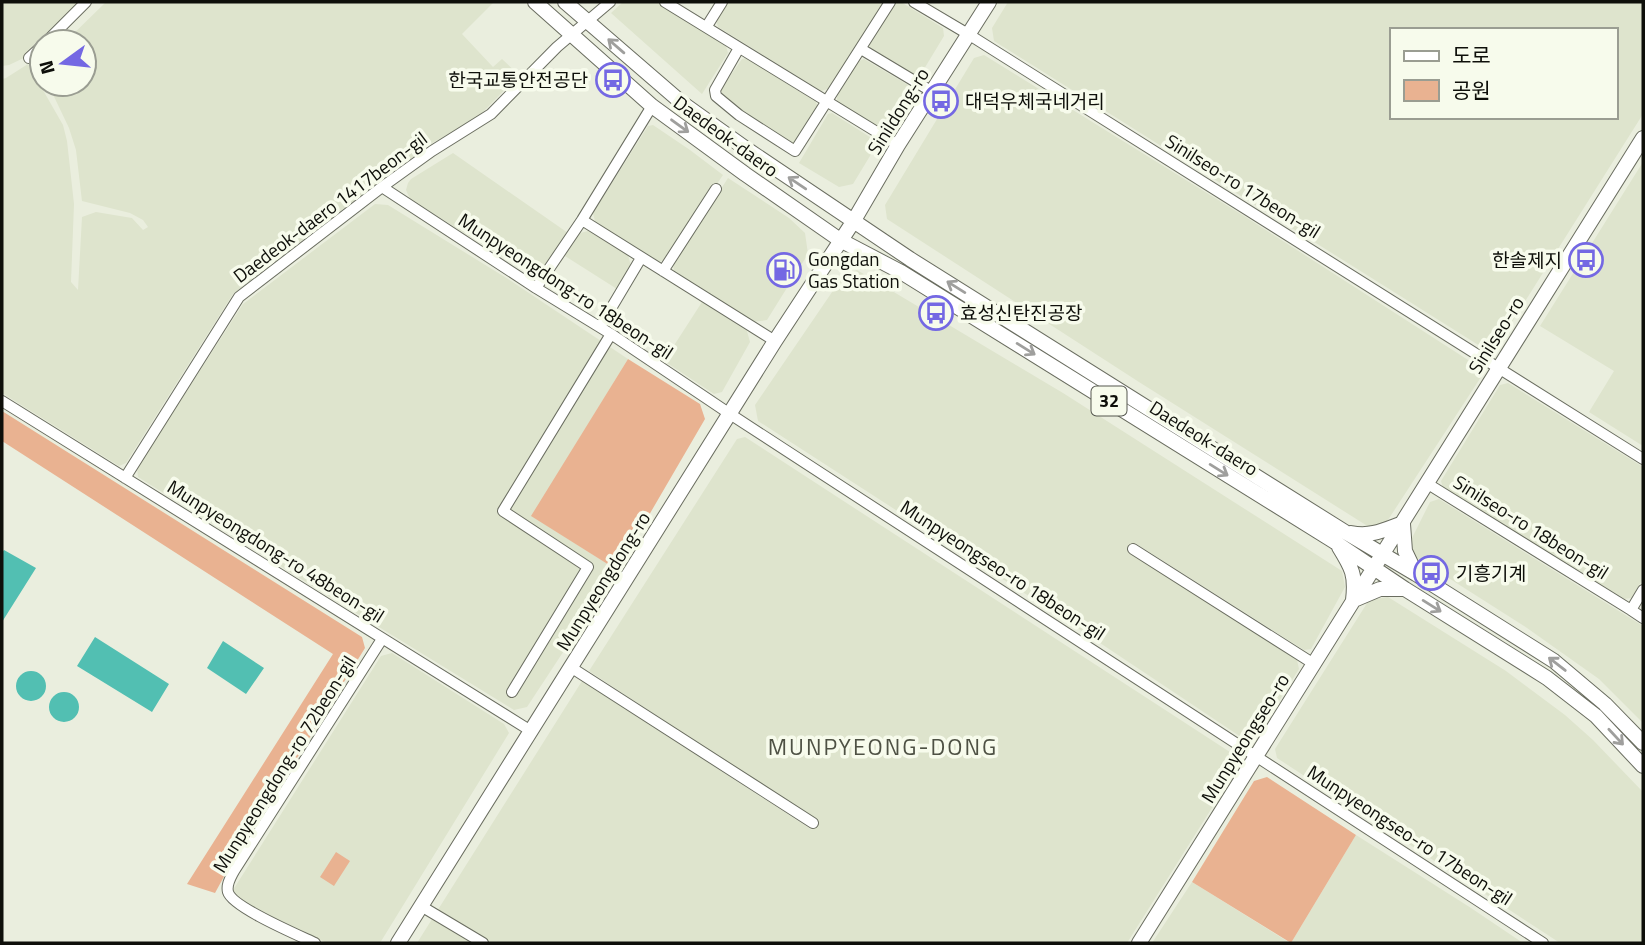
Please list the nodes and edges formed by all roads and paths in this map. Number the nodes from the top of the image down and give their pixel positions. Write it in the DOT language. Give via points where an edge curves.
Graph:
graph roads {
  1 [pos="86,2"];
  2 [pos="535,2"];
  3 [pos="565,2"];
  4 [pos="610,2"];
  5 [pos="666,2"];
  6 [pos="722,2"];
  7 [pos="890,2"];
  8 [pos="914,2"];
  9 [pos="989,2"];
  10 [pos="588,21"];
  11 [pos="707,26"];
  12 [pos="60,28"];
  13 [pos="968,34"];
  14 [pos="573,35"];
  15 [pos="739,48"];
  16 [pos="861,49"];
  17 [pos="932,91"];
  18 [pos="827,102"];
  19 [pos="652,106"];
  20 [pos="1643,138"];
  21 [pos="898,145"];
  22 [pos="382,187"];
  23 [pos="716,189"];
  24 [pos="582,220"];
  25 [pos="853,222"];
  26 [pos="841,240"];
  27 [pos="641,258"];
  28 [pos="663,271"];
  29 [pos="536,288"];
  30 [pos="600,327"];
  31 [pos="611,334"];
  32 [pos="775,341"];
  33 [pos="1499,368"];
  34 [pos="2,401"];
  35 [pos="730,414"];
  36 [pos="1643,459"];
  37 [pos="125,478"];
  38 [pos="1428,484"];
  39 [pos="1403,523"];
  40 [pos="1340,537"];
  41 [pos="1133,548"];
  42 [pos="1384,554"];
  43 [pos="1374,568"];
  44 [pos="1416,574"];
  45 [pos="1405,589"];
  46 [pos="1643,590"];
  47 [pos="1353,601"];
  48 [pos="1631,610"];
  49 [pos="1643,618"];
  50 [pos="382,639"];
  51 [pos="1314,664"];
  52 [pos="572,668"];
  53 [pos="512,692"];
  54 [pos="531,731"];
  55 [pos="1643,743"];
  56 [pos="1257,755"];
  57 [pos="1643,766"];
  58 [pos="813,823"];
  59 [pos="421,906"];
  60 [pos="315,943"];
  61 [pos="398,943"];
  62 [pos="483,943"];
  63 [pos="1139,943"];
  64 [pos="1544,943"];
  1 -- 12 [label="street"];
  2 -- 14 [label="main road, Daedeok-daero / 32"];
  3 -- 10 [label="main road, Daedeok-daero / 32"];
  4 -- 10 [label="street, Daedeok-daero 1417beon-gil"];
  5 -- 11 [label="street"];
  6 -- 11 [label="street"];
  7 -- 16 [label="street"];
  8 -- 13 [label="street, Sinilseo-ro 17beon-gil"];
  9 -- 13 [label="main road, Sinildong-ro"];
  10 -- 14 [label="street, Daedeok-daero 1417beon-gil"];
  25 -- 10 [label="main road, Daedeok-daero / 32, one-way" via="682,103"];
  11 -- 15 [label="street"];
  13 -- 17 [label="main road, Sinildong-ro"];
  13 -- 33 [label="street, Sinilseo-ro 17beon-gil"];
  14 -- 19 [label="main road, Daedeok-daero / 32"];
  14 -- 22 [label="street, Daedeok-daero 1417beon-gil" via="491,114"];
  15 -- 18 [label="street"];
  15 -- 18 [label="street" via="716,96 795,151"];
  16 -- 17 [label="street"];
  16 -- 18 [label="street"];
  17 -- 21 [label="main road, Sinildong-ro"];
  18 -- 21 [label="street"];
  19 -- 24 [label="street"];
  19 -- 26 [label="main road, Daedeok-daero / 32, one-way"];
  20 -- 33 [label="main road, Sinilseo-ro"];
  21 -- 25 [label="main road, Sinildong-ro"];
  22 -- 29 [label="street, Munpyeongdong-ro 18beon-gil"];
  22 -- 37 [label="street, Daedeok-daero 1417beon-gil" via="239,298"];
  23 -- 28 [label="street"];
  24 -- 27 [label="street"];
  24 -- 29 [label="street"];
  25 -- 26 [label="main road, Sinildong-ro"];
  40 -- 25 [label="main road, Daedeok-daero / 32, one-way"];
  26 -- 32 [label="main road, Munpyeongdong-ro"];
  26 -- 40 [label="main road, Daedeok-daero / 32, one-way"];
  27 -- 28 [label="street"];
  27 -- 30 [label="street"];
  28 -- 32 [label="street"];
  29 -- 30 [label="street, Munpyeongdong-ro 18beon-gil"];
  30 -- 31 [label="street, Munpyeongdong-ro 18beon-gil"];
  31 -- 35 [label="street, Munpyeongdong-ro 18beon-gil"];
  31 -- 53 [label="street" via="503,511 588,567"];
  32 -- 35 [label="main road, Munpyeongdong-ro"];
  33 -- 36 [label="street"];
  33 -- 38 [label="main road, Sinilseo-ro"];
  34 -- 37 [label="street, Munpyeongdong-ro 48beon-gil"];
  35 -- 52 [label="main road, Munpyeongdong-ro"];
  35 -- 56 [label="street, Munpyeongseo-ro 18beon-gil"];
  37 -- 50 [label="street, Munpyeongdong-ro 48beon-gil"];
  38 -- 39 [label="main road, Sinilseo-ro"];
  38 -- 48 [label="street, Sinilseo-ro 18beon-gil"];
  39 -- 40 [label="main road" via="1377,533"];
  39 -- 42 [label="main road, Sinilseo-ro"];
  39 -- 44 [label="main road" via="1405,551"];
  40 -- 42 [label="main road, Daedeok-daero / 32"];
  40 -- 43 [label="main road, Daedeok-daero / 32"];
  40 -- 47 [label="main road" via="1355,582"];
  41 -- 51 [label="street"];
  42 -- 43 [label="main road, Munpyeongseo-ro"];
  42 -- 44 [label="main road, Daedeok-daero / 32"];
  43 -- 45 [label="main road, Daedeok-daero / 32"];
  43 -- 47 [label="main road, Munpyeongseo-ro"];
  55 -- 44 [label="main road, Daedeok-daero / 32, one-way" via="1553,661"];
  45 -- 47 [label="main road" via="1380,589"];
  45 -- 57 [label="main road, Daedeok-daero / 32, one-way" via="1547,678 1596,716"];
  46 -- 48 [label="street"];
  47 -- 51 [label="main road, Munpyeongseo-ro"];
  48 -- 49 [label="street, Sinilseo-ro 18beon-gil"];
  50 -- 54 [label="street, Munpyeongdong-ro 48beon-gil"];
  50 -- 60 [label="street, Munpyeongdong-ro 72beon-gil" via="228,884 232,898 249,910"];
  51 -- 56 [label="main road, Munpyeongseo-ro"];
  52 -- 54 [label="main road, Munpyeongdong-ro"];
  52 -- 58 [label="street"];
  54 -- 59 [label="main road, Munpyeongdong-ro"];
  56 -- 63 [label="main road, Munpyeongseo-ro"];
  56 -- 64 [label="street, Munpyeongseo-ro 17beon-gil"];
  59 -- 61 [label="main road, Munpyeongdong-ro"];
  59 -- 62 [label="street"];
}
